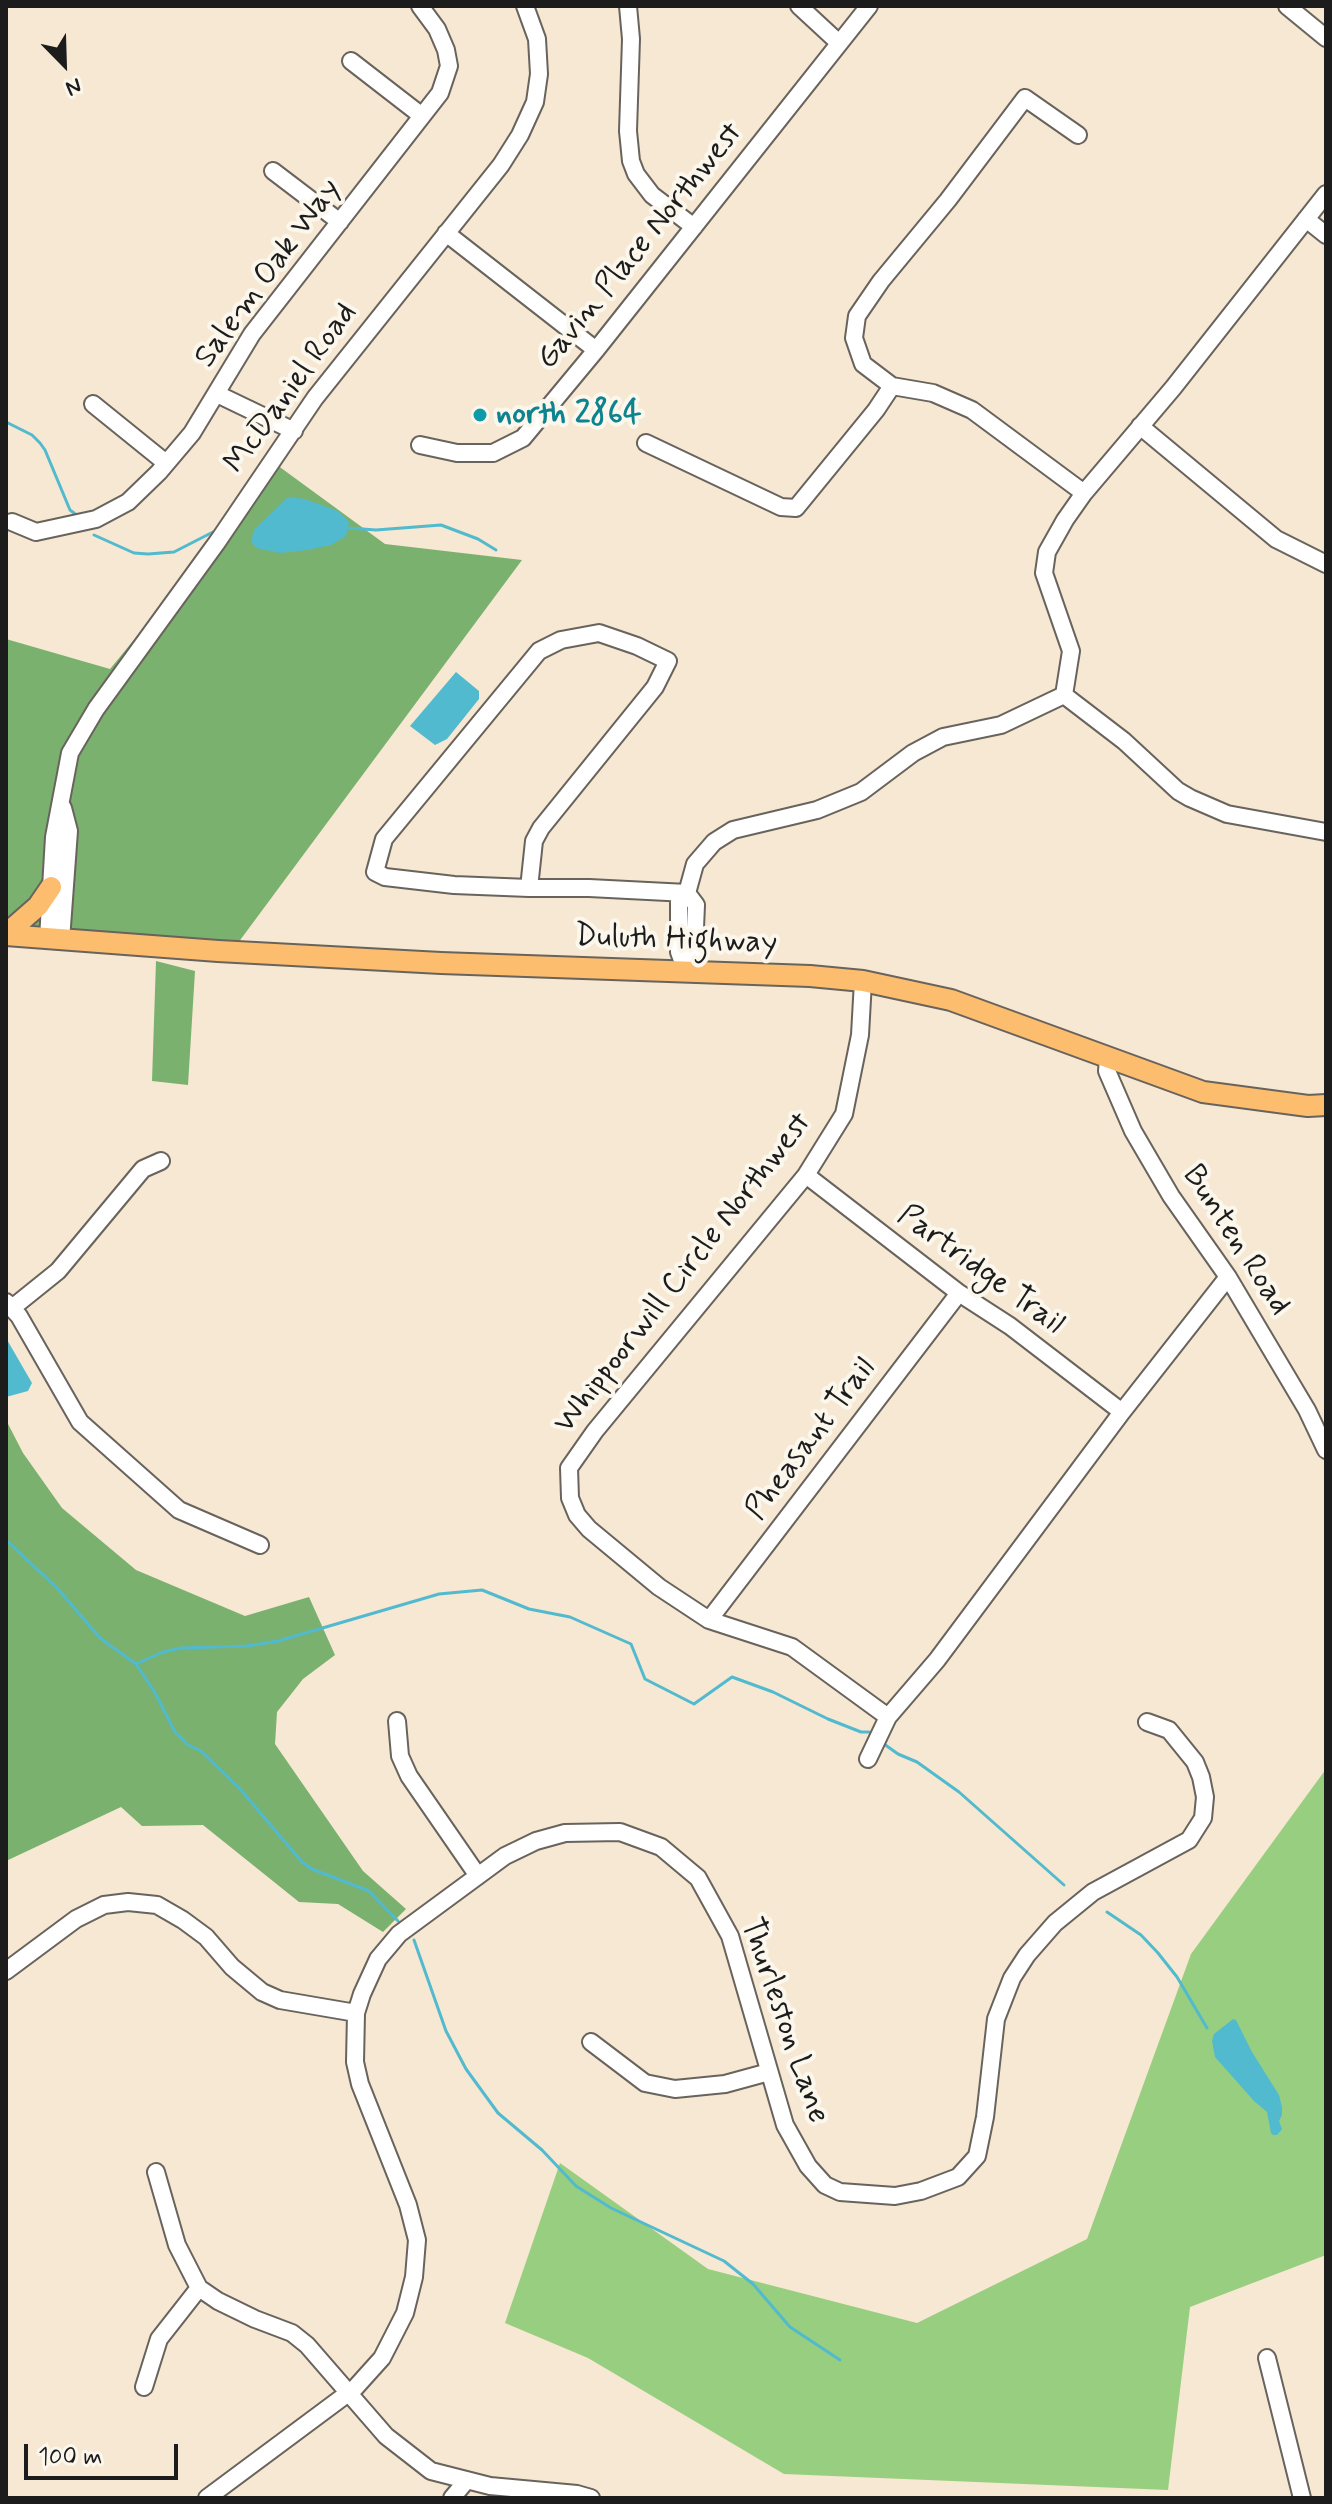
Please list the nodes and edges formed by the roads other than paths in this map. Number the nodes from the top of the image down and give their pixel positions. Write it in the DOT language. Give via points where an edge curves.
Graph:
graph roads {
  1 [pos="420,6"];
  2 [pos="525,6"];
  3 [pos="628,6"];
  4 [pos="799,6"];
  5 [pos="869,6"];
  6 [pos="1287,6"];
  7 [pos="1326,38"];
  8 [pos="839,43"];
  9 [pos="351,61"];
  10 [pos="422,116"];
  11 [pos="1078,135"];
  12 [pos="273,171"];
  13 [pos="1326,194"];
  14 [pos="1306,219"];
  15 [pos="340,222"];
  16 [pos="694,227"];
  17 [pos="446,233"];
  18 [pos="1326,235"];
  19 [pos="596,350"];
  20 [pos="892,386"];
  21 [pos="217,394"];
  22 [pos="93,404"];
  23 [pos="1140,426"];
  24 [pos="294,431"];
  25 [pos="646,443"];
  26 [pos="420,445"];
  27 [pos="166,463"];
  28 [pos="1084,493"];
  29 [pos="12,522"];
  30 [pos="1326,564"];
  31 [pos="1064,695"];
  32 [pos="62,802"];
  33 [pos="1326,832"];
  34 [pos="51,887"];
  35 [pos="529,888"];
  36 [pos="687,893"];
  37 [pos="6,935"];
  38 [pos="54,939"];
  39 [pos="686,971"];
  40 [pos="863,981"];
  41 [pos="1108,1059"];
  42 [pos="1326,1105"];
  43 [pos="161,1161"];
  44 [pos="806,1175"];
  45 [pos="1228,1277"];
  46 [pos="959,1293"];
  47 [pos="9,1305"];
  48 [pos="1122,1412"];
  49 [pos="1326,1450"];
  50 [pos="260,1545"];
  51 [pos="709,1620"];
  52 [pos="888,1717"];
  53 [pos="397,1721"];
  54 [pos="1147,1722"];
  55 [pos="868,1759"];
  56 [pos="478,1876"];
  57 [pos="6,1971"];
  58 [pos="356,2013"];
  59 [pos="591,2042"];
  60 [pos="769,2072"];
  61 [pos="156,2172"];
  62 [pos="199,2288"];
  63 [pos="1267,2358"];
  64 [pos="144,2387"];
  65 [pos="348,2394"];
  66 [pos="467,2480"];
  67 [pos="207,2498"];
  68 [pos="452,2498"];
  69 [pos="591,2498"];
  70 [pos="1302,2498"];
  1 -- 10 [label="street, Salem Oak Way" via="444,42 449,66 440,93"];
  2 -- 17 [label="street, McDaniel Road" via="540,54 535,102 501,165"];
  3 -- 16 [label="street" via="631,161 652,195"];
  4 -- 8 [label="street"];
  5 -- 8 [label="street, Gavin Place Northwest"];
  6 -- 7 [label="street"];
  8 -- 16 [label="street, Gavin Place Northwest"];
  9 -- 10 [label="street"];
  10 -- 15 [label="street, Salem Oak Way"];
  11 -- 20 [label="street" via="1025,98 881,281 857,316 854,338 863,364"];
  12 -- 15 [label="street"];
  13 -- 14 [label="street"];
  14 -- 18 [label="street"];
  14 -- 23 [label="street"];
  15 -- 21 [label="street, Salem Oak Way" via="252,334"];
  16 -- 19 [label="street, Gavin Place Northwest"];
  17 -- 19 [label="street"];
  17 -- 24 [label="street, McDaniel Road"];
  19 -- 26 [label="street, Gavin Place Northwest" via="523,438 493,453"];
  20 -- 25 [label="street" via="796,508 781,507"];
  20 -- 28 [label="street" via="933,393 972,410"];
  21 -- 24 [label="street"];
  21 -- 27 [label="street, Salem Oak Way"];
  22 -- 27 [label="street"];
  23 -- 28 [label="street"];
  23 -- 30 [label="street" via="1276,539"];
  24 -- 32 [label="street, McDaniel Road" via="96,709 70,753"];
  27 -- 29 [label="street, Salem Oak Way" via="128,502 96,519 36,532"];
  28 -- 31 [label="street" via="1047,552 1044,573 1071,651"];
  31 -- 33 [label="street" via="1190,798 1227,814"];
  31 -- 36 [label="street" via="1001,725 943,737 861,792 817,810 733,830 695,864"];
  32 -- 34 [label="street, McDaniel Road"];
  32 -- 38 [label="street, McDaniel Road" via="69,831"];
  34 -- 37 [label="main road"];
  34 -- 38 [label="street, McDaniel Road"];
  35 -- 35 [label="street" via="454,885 375,872 384,839 539,651 561,640 599,633 668,661 655,687 541,828 534,841"];
  35 -- 36 [label="street"];
  36 -- 39 [label="street" via="696,905 694,951"];
  37 -- 38 [label="main road, Duluth Highway"];
  38 -- 39 [label="main road, Duluth Highway" via="426,962"];
  39 -- 40 [label="main road, Duluth Highway"];
  40 -- 41 [label="main road, Duluth Highway" via="951,1000"];
  40 -- 44 [label="street, Whippoorwill Circle Northwest" via="860,1035 844,1114"];
  41 -- 42 [label="main road, Duluth Highway" via="1203,1092"];
  41 -- 45 [label="street, Bunten Road" via="1107,1071 1133,1131"];
  43 -- 47 [label="street" via="143,1169 58,1271"];
  44 -- 46 [label="street, Partridge Trail"];
  44 -- 51 [label="street, Whippoorwill Circle Northwest" via="569,1468 570,1498 589,1529"];
  45 -- 48 [label="street"];
  45 -- 49 [label="street, Bunten Road"];
  46 -- 48 [label="street, Partridge Trail"];
  46 -- 51 [label="street, Pheasant Trail"];
  47 -- 50 [label="street" via="80,1422 179,1510"];
  48 -- 52 [label="street" via="937,1660"];
  51 -- 52 [label="street, Whippoorwill Circle Northwest" via="792,1647"];
  52 -- 55 [label="street"];
  53 -- 56 [label="street" via="400,1756 409,1776"];
  54 -- 60 [label="street, Thurleston Lane" via="1169,1730 1195,1762 1205,1797 1203,1818 1189,1840 1093,1892 1027,1955 996,2019 977,2156 958,2177 895,2196 840,2192 825,2185 785,2125"];
  56 -- 58 [label="street, Thurleston Lane" via="399,1934 378,1959"];
  56 -- 60 [label="street, Thurleston Lane" via="505,1856 565,1833 620,1832 661,1847 698,1878 730,1936"];
  57 -- 58 [label="street" via="76,1919 104,1905 157,1905 206,1937 262,1992"];
  58 -- 65 [label="street, Thurleston Lane" via="360,2084 417,2240 405,2313 382,2358"];
  59 -- 60 [label="street" via="645,2083 675,2089"];
  61 -- 62 [label="street" via="177,2245"];
  62 -- 64 [label="street" via="159,2339"];
  62 -- 65 [label="street" via="292,2333"];
  63 -- 70 [label="street"];
  65 -- 66 [label="street" via="386,2436 431,2471"];
  65 -- 67 [label="street, Thurleston Lane"];
  66 -- 68 [label="street"];
  66 -- 69 [label="street"];
}
